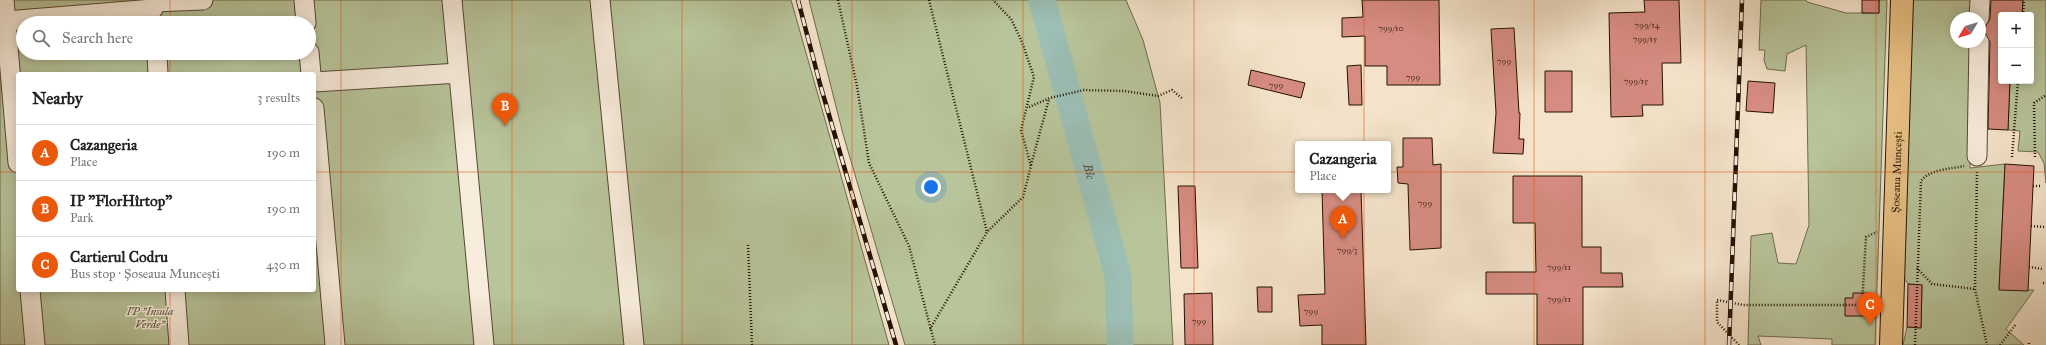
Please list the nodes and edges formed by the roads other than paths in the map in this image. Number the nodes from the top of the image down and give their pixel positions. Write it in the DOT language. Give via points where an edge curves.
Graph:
graph roads {
  1 [pos="4,0"];
  2 [pos="203,0"];
  3 [pos="304,0"];
  4 [pos="452,0"];
  5 [pos="600,0"];
  6 [pos="1902,0"];
  7 [pos="1980,0"];
  8 [pos="153,8"];
  9 [pos="1980,12"];
  10 [pos="63,16"];
  11 [pos="305,16"];
  12 [pos="16,20"];
  13 [pos="6,21"];
  14 [pos="1979,48"];
  15 [pos="157,60"];
  16 [pos="310,60"];
  17 [pos="158,72"];
  18 [pos="311,72"];
  19 [pos="459,73"];
  20 [pos="316,82"];
  21 [pos="316,131"];
  22 [pos="16,139"];
  23 [pos="1977,160"];
  24 [pos="30,292"];
  25 [pos="175,292"];
  26 [pos="35,345"];
  27 [pos="179,345"];
  28 [pos="335,345"];
  29 [pos="484,345"];
  30 [pos="634,345"];
  31 [pos="1891,345"];
  1 -- 13 [label="street"];
  2 -- 8 [label="street"];
  3 -- 11 [label="street"];
  4 -- 19 [label="street"];
  5 -- 30 [label="street"];
  6 -- 31 [label="main road, Șoseaua Muncești"];
  7 -- 9 [label="street"];
  8 -- 10 [label="street"];
  12 -- 13 [label="street"];
  13 -- 22 [label="street"];
  14 -- 23 [label="street"];
  15 -- 17 [label="street"];
  16 -- 18 [label="street"];
  19 -- 20 [label="street"];
  19 -- 29 [label="street"];
  21 -- 28 [label="street"];
  24 -- 26 [label="street"];
  25 -- 27 [label="street"];
}
